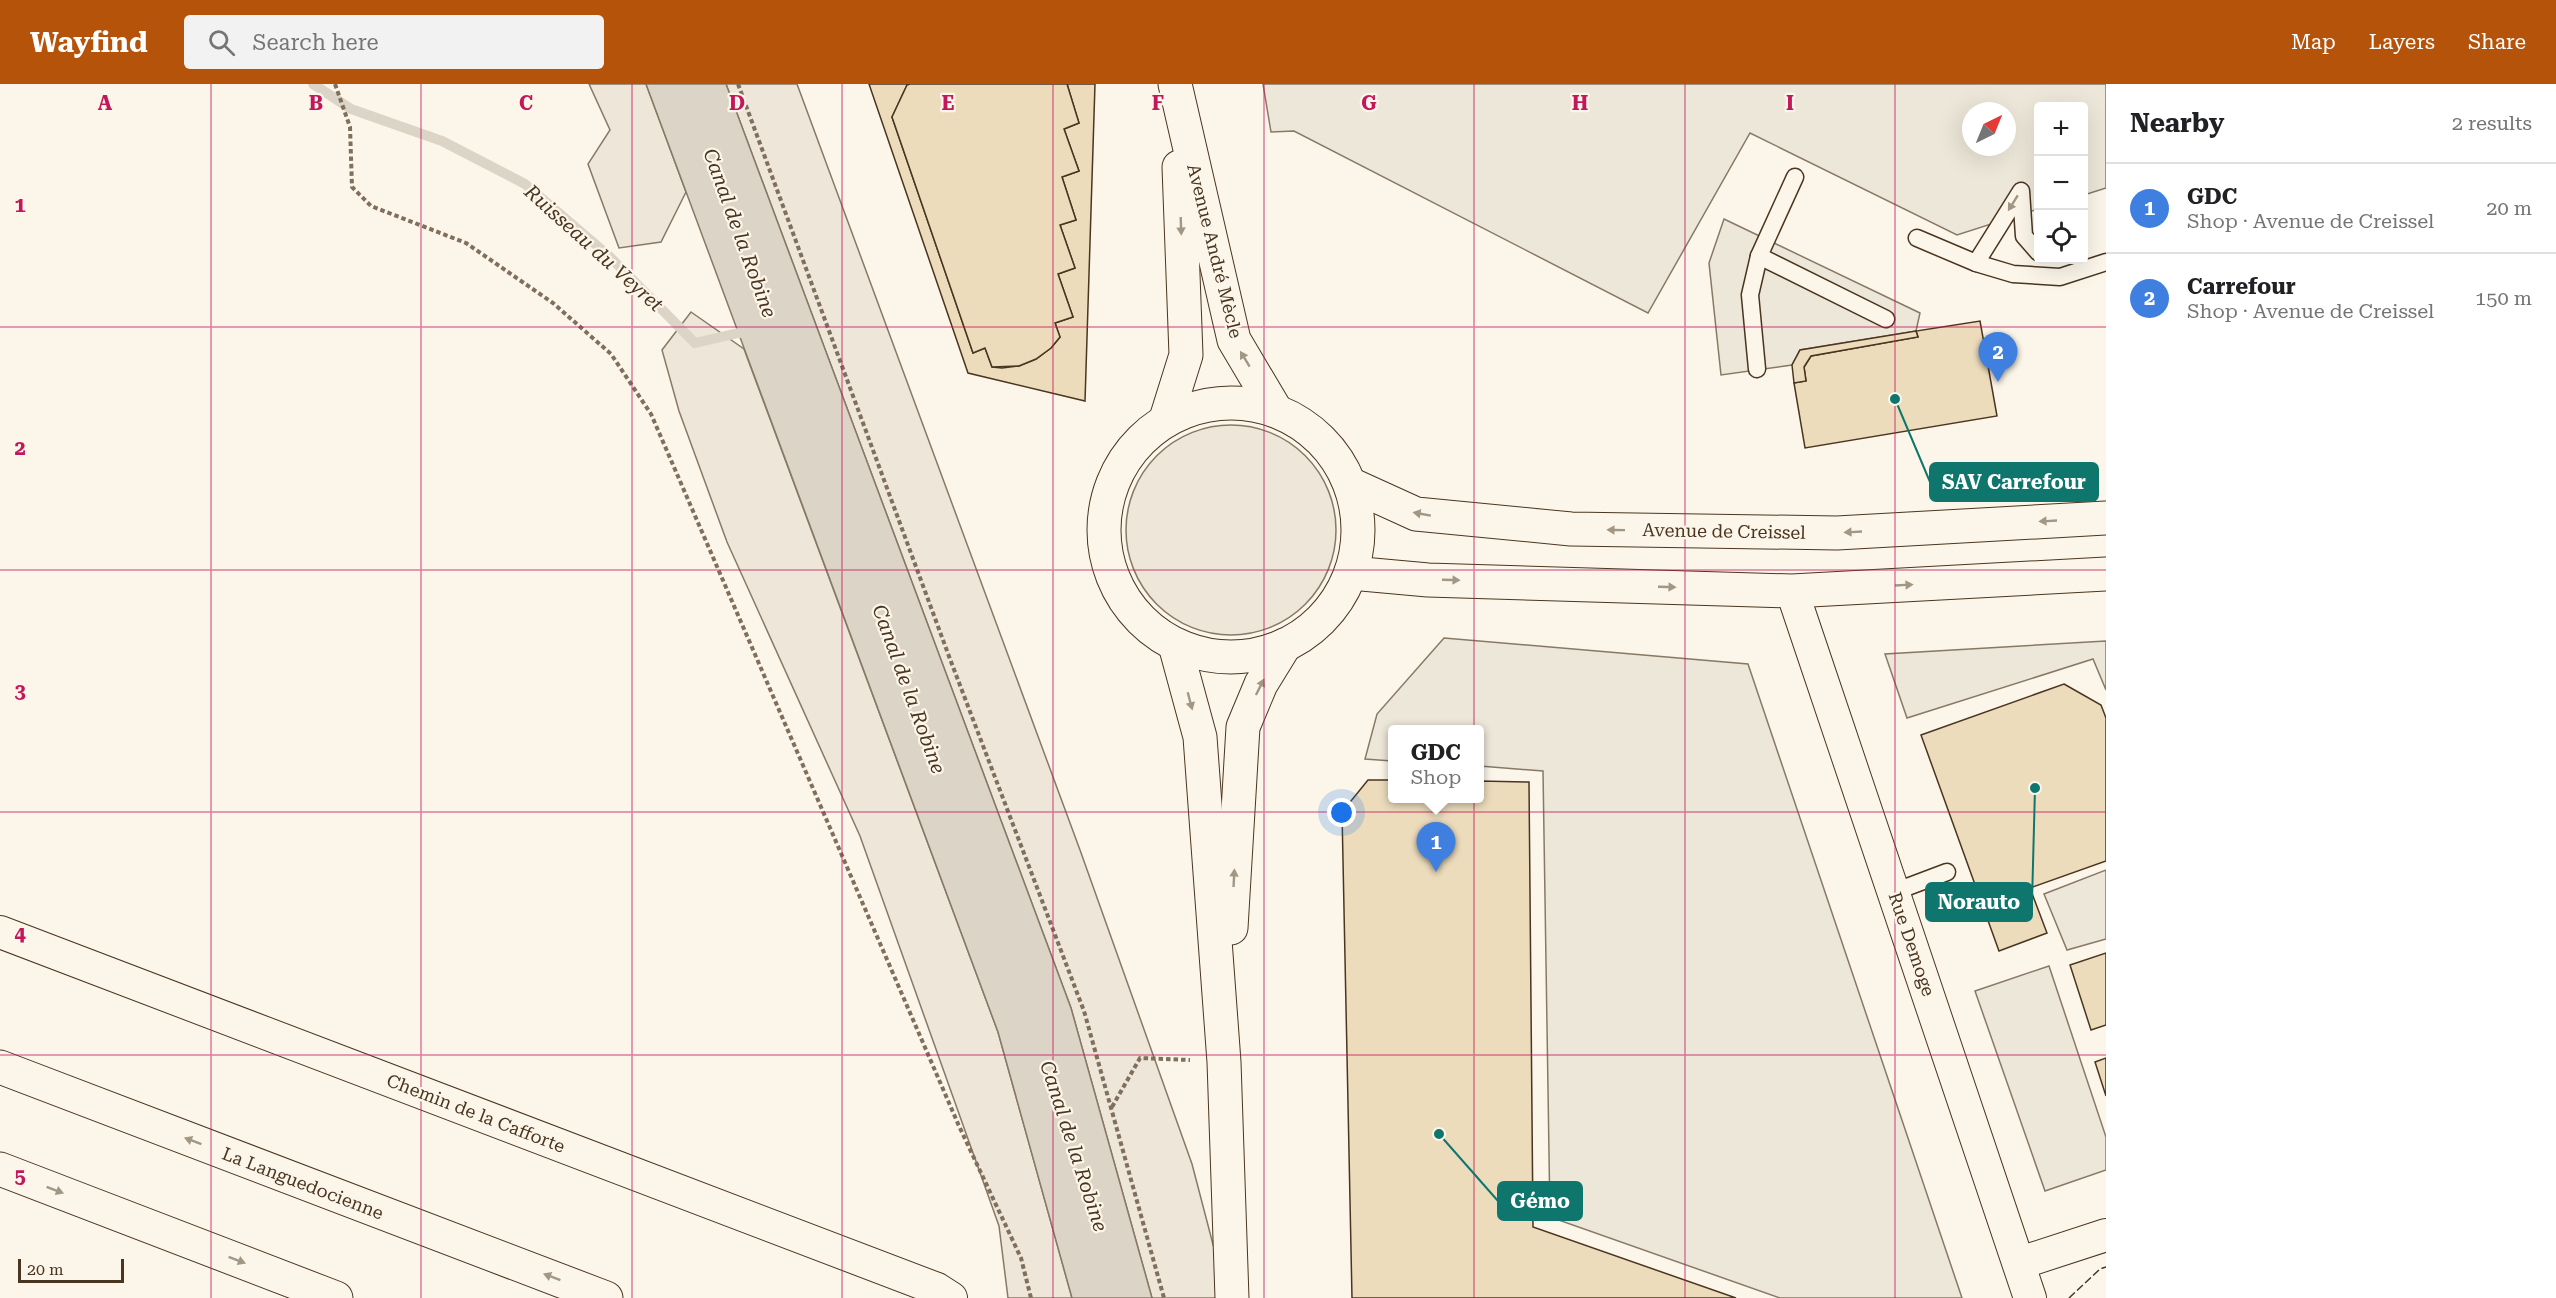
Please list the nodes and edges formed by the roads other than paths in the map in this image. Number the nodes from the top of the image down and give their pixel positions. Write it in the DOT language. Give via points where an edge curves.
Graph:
graph roads {
  1 [pos="1795,177"];
  2 [pos="1917,238"];
  3 [pos="2034,247"];
  4 [pos="1759,256"];
  5 [pos="2106,262"];
  6 [pos="1976,263"];
  7 [pos="2049,264"];
  8 [pos="2060,277"];
  9 [pos="1886,320"];
  10 [pos="1757,369"];
  11 [pos="1275,410"];
  12 [pos="1166,419"];
  13 [pos="1350,483"];
  14 [pos="2106,518"];
  15 [pos="1351,573"];
  16 [pos="2106,574"];
  17 [pos="1792,591"];
  18 [pos="1175,645"];
  19 [pos="1286,645"];
  20 [pos="1947,872"];
  21 [pos="1894,892"];
  22 [pos="0,932"];
  23 [pos="1224,1062"];
  24 [pos="0,1067"];
  25 [pos="0,1169"];
  26 [pos="2106,1235"];
  27 [pos="2020,1263"];
  28 [pos="336,1298"];
  29 [pos="606,1298"];
  30 [pos="951,1298"];
  31 [pos="1232,1298"];
  32 [pos="2030,1298"];
  1 -- 4 [label="lane"];
  2 -- 6 [label="lane"];
  3 -- 6 [label="lane, one-way" via="2024,236 2020,191"];
  4 -- 9 [label="lane"];
  4 -- 10 [label="lane" via="1750,295"];
  5 -- 8 [label="lane"];
  6 -- 8 [label="lane" via="2013,274"];
  7 -- 8 [label="lane"];
  11 -- 12 [label="main road" via="1238,402 1200,405"];
  11 -- 12 [label="main road, Avenue André Mècle, one-way" via="1234,340 1175,84 1186,355"];
  11 -- 13 [label="main road" via="1315,435 1332,452"];
  12 -- 18 [label="main road" via="1135,444 1114,477 1103,515 1105,554 1119,591 1143,622"];
  14 -- 13 [label="main road, Avenue de Creissel, one-way" via="1837,533 1571,529 1416,514"];
  13 -- 15 [label="main road" via="1358,543"];
  15 -- 17 [label="main road, one-way" via="1428,580"];
  15 -- 19 [label="main road" via="1336,602 1313,627"];
  17 -- 16 [label="main road, one-way"];
  17 -- 21 [label="street, Rue Demoge"];
  18 -- 19 [label="main road" via="1211,656 1249,656"];
  18 -- 23 [label="main road, one-way" via="1200,737"];
  23 -- 19 [label="main road, one-way" via="1242,727 1261,684"];
  20 -- 21 [label="lane"];
  21 -- 27 [label="street, Rue Demoge"];
  22 -- 30 [label="street, Chemin de la Cafforte" via="926,1285"];
  23 -- 31 [label="main road"];
  29 -- 24 [label="main road, La Languedocienne, one-way"];
  25 -- 28 [label="main road, one-way"];
  26 -- 27 [label="street"];
  27 -- 32 [label="street, Rue Demoge"];
}
